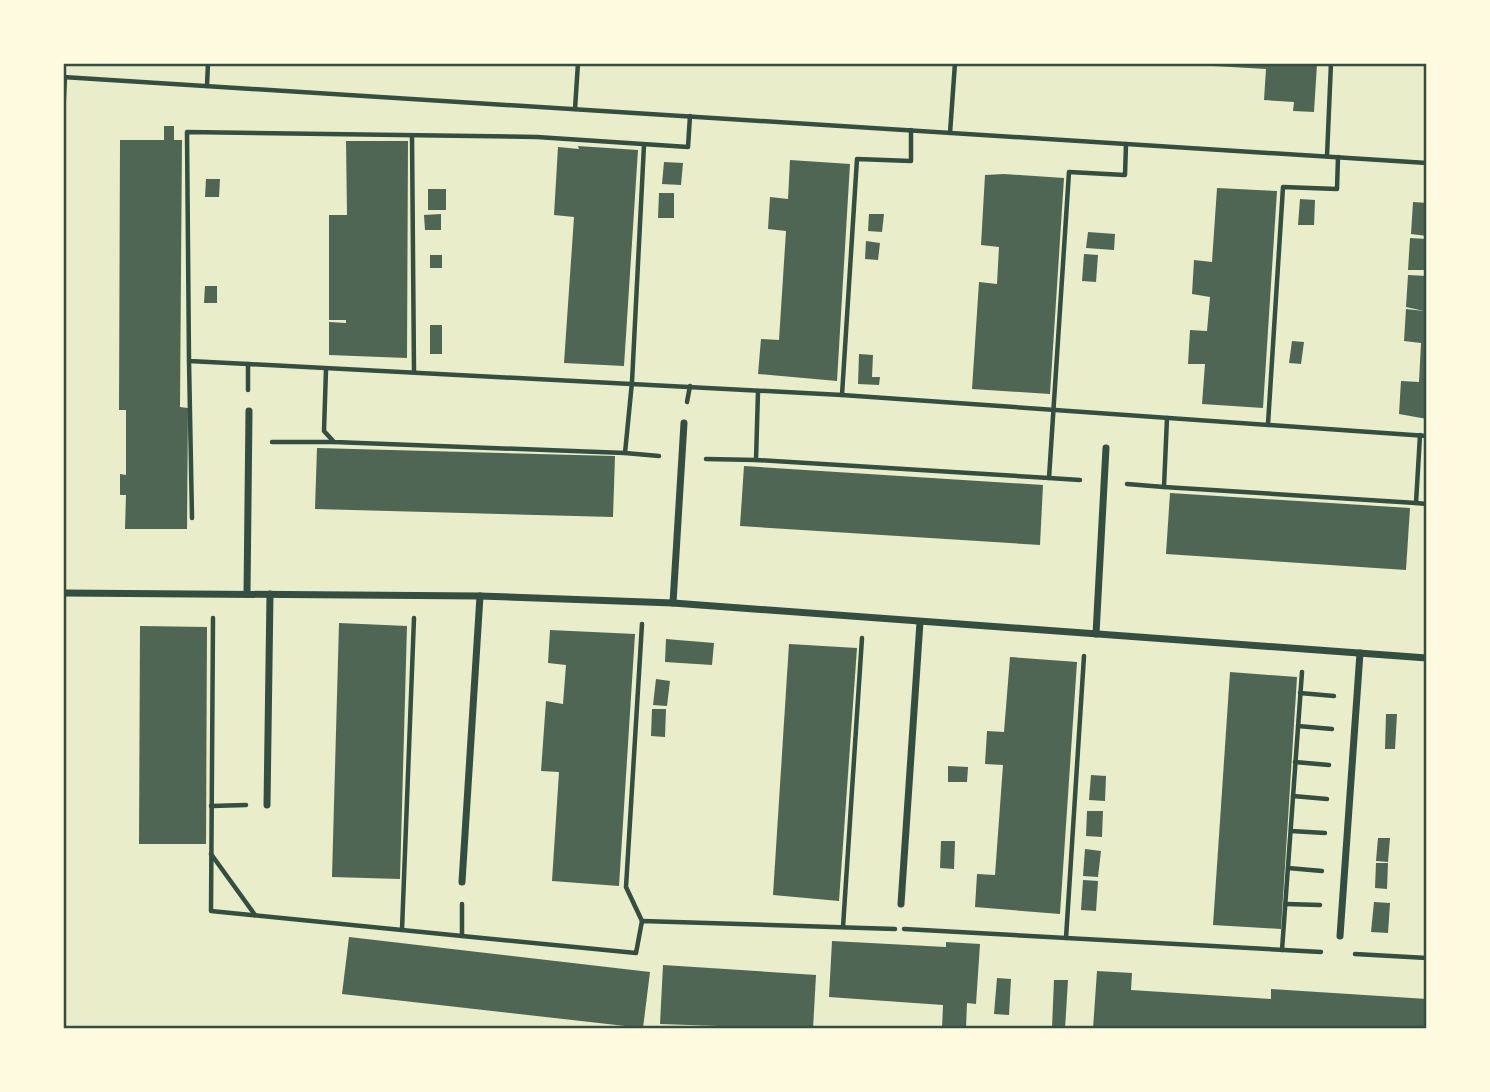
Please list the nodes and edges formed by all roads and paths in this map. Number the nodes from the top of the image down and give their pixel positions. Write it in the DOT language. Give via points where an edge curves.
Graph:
graph roads {
  1 [pos="208,63"];
  2 [pos="578,63"];
  3 [pos="955,63"];
  4 [pos="1331,63"];
  5 [pos="64,77"];
  6 [pos="207,86"];
  7 [pos="575,109"];
  8 [pos="690,116"];
  9 [pos="63,117"];
  10 [pos="911,130"];
  11 [pos="950,132"];
  12 [pos="412,136"];
  13 [pos="1126,144"];
  14 [pos="644,145"];
  15 [pos="1326,156"];
  16 [pos="1338,157"];
  17 [pos="1427,163"];
  18 [pos="189,361"];
  19 [pos="248,364"];
  20 [pos="326,369"];
  21 [pos="414,372"];
  22 [pos="632,382"];
  23 [pos="758,390"];
  24 [pos="842,395"];
  25 [pos="1056,409"];
  26 [pos="249,411"];
  27 [pos="1167,418"];
  28 [pos="684,423"];
  29 [pos="1268,424"];
  30 [pos="1420,435"];
  31 [pos="1427,436"];
  32 [pos="248,442"];
  33 [pos="334,442"];
  34 [pos="1105,448"];
  35 [pos="625,453"];
  36 [pos="682,458"];
  37 [pos="756,460"];
  38 [pos="1049,478"];
  39 [pos="1104,483"];
  40 [pos="1164,487"];
  41 [pos="1416,503"];
  42 [pos="1427,504"];
  43 [pos="192,518"];
  44 [pos="63,593"];
  45 [pos="213,594"];
  46 [pos="247,594"];
  47 [pos="270,594"];
  48 [pos="415,596"];
  49 [pos="480,596"];
  50 [pos="644,603"];
  51 [pos="673,603"];
  52 [pos="864,618"];
  53 [pos="920,622"];
  54 [pos="1086,634"];
  55 [pos="1096,634"];
  56 [pos="1304,650"];
  57 [pos="1360,653"];
  58 [pos="1427,658"];
  59 [pos="1300,693"];
  60 [pos="1357,697"];
  61 [pos="1298,726"];
  62 [pos="1355,731"];
  63 [pos="1295,762"];
  64 [pos="1352,767"];
  65 [pos="1293,796"];
  66 [pos="1350,801"];
  67 [pos="267,805"];
  68 [pos="211,806"];
  69 [pos="1291,831"];
  70 [pos="1347,835"];
  71 [pos="211,854"];
  72 [pos="1288,868"];
  73 [pos="1345,872"];
  74 [pos="462,882"];
  75 [pos="901,904"];
  76 [pos="1286,904"];
  77 [pos="1342,906"];
  78 [pos="256,915"];
  79 [pos="642,920"];
  80 [pos="843,927"];
  81 [pos="402,930"];
  82 [pos="462,936"];
  83 [pos="1340,936"];
  84 [pos="1066,938"];
  85 [pos="1282,950"];
  86 [pos="1330,953"];
  87 [pos="1342,953"];
  88 [pos="1427,958"];
  1 -- 6 [label="path"];
  2 -- 7 [label="path"];
  3 -- 11 [label="path"];
  4 -- 15 [label="path"];
  5 -- 6 [label="path"];
  5 -- 9 [label="path"];
  6 -- 7 [label="path"];
  7 -- 8 [label="path"];
  8 -- 10 [label="path"];
  8 -- 14 [label="path" via="688,147"];
  10 -- 11 [label="path"];
  10 -- 24 [label="path" via="911,161 858,159"];
  11 -- 13 [label="path"];
  12 -- 14 [label="path" via="537,137"];
  12 -- 18 [label="path" via="187,132"];
  12 -- 21 [label="path"];
  13 -- 15 [label="path"];
  13 -- 25 [label="path" via="1125,175 1069,172"];
  14 -- 22 [label="path"];
  15 -- 16 [label="path"];
  16 -- 17 [label="path"];
  16 -- 29 [label="path" via="1337,190 1283,187"];
  18 -- 19 [label="path"];
  18 -- 43 [label="path"];
  19 -- 20 [label="path"];
  19 -- 26 [label="path"];
  20 -- 21 [label="path"];
  20 -- 33 [label="path" via="324,431"];
  21 -- 22 [label="path"];
  22 -- 23 [label="path"];
  22 -- 35 [label="path"];
  23 -- 24 [label="path"];
  23 -- 37 [label="path"];
  24 -- 25 [label="path"];
  25 -- 27 [label="path"];
  25 -- 38 [label="path"];
  26 -- 32 [label="street"];
  27 -- 29 [label="path"];
  27 -- 40 [label="path"];
  28 -- 36 [label="street"];
  29 -- 30 [label="path"];
  30 -- 31 [label="path"];
  30 -- 41 [label="path"];
  32 -- 33 [label="path"];
  32 -- 46 [label="street"];
  33 -- 35 [label="path"];
  34 -- 39 [label="street"];
  35 -- 36 [label="path"];
  36 -- 37 [label="path"];
  36 -- 51 [label="street"];
  37 -- 38 [label="path"];
  38 -- 39 [label="path"];
  39 -- 40 [label="path"];
  39 -- 55 [label="street"];
  40 -- 41 [label="path"];
  41 -- 42 [label="path"];
  44 -- 45 [label="street"];
  45 -- 46 [label="street"];
  45 -- 68 [label="path"];
  46 -- 47 [label="street"];
  47 -- 48 [label="street"];
  47 -- 67 [label="street"];
  48 -- 49 [label="street"];
  48 -- 81 [label="path"];
  49 -- 50 [label="street"];
  49 -- 74 [label="street"];
  50 -- 51 [label="street"];
  50 -- 79 [label="path" via="626,887"];
  51 -- 52 [label="street"];
  52 -- 53 [label="street"];
  52 -- 80 [label="path"];
  53 -- 54 [label="street"];
  53 -- 75 [label="street"];
  54 -- 55 [label="street"];
  54 -- 84 [label="path"];
  55 -- 56 [label="street"];
  56 -- 57 [label="street"];
  56 -- 59 [label="path"];
  57 -- 58 [label="street"];
  57 -- 60 [label="street"];
  59 -- 60 [label="path"];
  59 -- 61 [label="path"];
  60 -- 62 [label="street"];
  61 -- 62 [label="path"];
  61 -- 63 [label="path"];
  62 -- 64 [label="street"];
  63 -- 64 [label="path"];
  63 -- 65 [label="path"];
  64 -- 66 [label="street"];
  65 -- 66 [label="path"];
  65 -- 69 [label="path"];
  66 -- 70 [label="street"];
  67 -- 68 [label="path"];
  68 -- 71 [label="path"];
  69 -- 70 [label="path"];
  69 -- 72 [label="path"];
  70 -- 73 [label="street"];
  71 -- 78 [label="path"];
  71 -- 78 [label="path" via="211,911"];
  72 -- 73 [label="path"];
  72 -- 76 [label="path"];
  73 -- 77 [label="street"];
  74 -- 82 [label="path"];
  76 -- 77 [label="path"];
  76 -- 85 [label="path"];
  77 -- 83 [label="street"];
  78 -- 81 [label="path"];
  79 -- 80 [label="path"];
  79 -- 82 [label="path" via="636,953"];
  80 -- 84 [label="path"];
  81 -- 82 [label="path"];
  84 -- 85 [label="path"];
  85 -- 86 [label="path"];
  87 -- 88 [label="path"];
}
